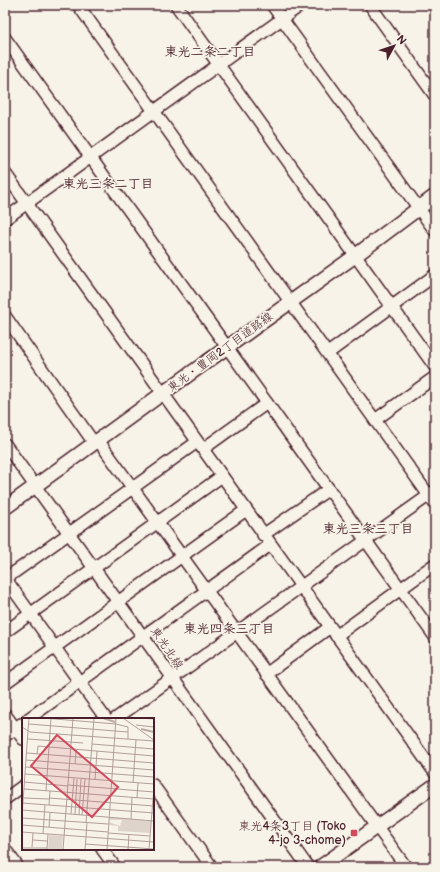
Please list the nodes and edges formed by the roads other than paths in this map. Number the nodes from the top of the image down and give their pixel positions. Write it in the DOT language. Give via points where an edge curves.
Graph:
graph roads {
  1 [pos="78,5"];
  2 [pos="176,5"];
  3 [pos="272,5"];
  4 [pos="301,5"];
  5 [pos="370,5"];
  6 [pos="282,18"];
  7 [pos="5,38"];
  8 [pos="218,64"];
  9 [pos="435,96"];
  10 [pos="154,111"];
  11 [pos="91,157"];
  12 [pos="5,173"];
  13 [pos="435,196"];
  14 [pos="26,203"];
  15 [pos="419,208"];
  16 [pos="5,219"];
  17 [pos="435,231"];
  18 [pos="355,256"];
  19 [pos="435,275"];
  20 [pos="291,301"];
  21 [pos="392,306"];
  22 [pos="5,316"];
  23 [pos="227,347"];
  24 [pos="328,353"];
  25 [pos="435,367"];
  26 [pos="435,377"];
  27 [pos="163,393"];
  28 [pos="267,403"];
  29 [pos="375,420"];
  30 [pos="96,442"];
  31 [pos="5,444"];
  32 [pos="200,445"];
  33 [pos="222,476"];
  34 [pos="35,486"];
  35 [pos="132,488"];
  36 [pos="329,489"];
  37 [pos="433,497"];
  38 [pos="5,508"];
  39 [pos="246,510"];
  40 [pos="157,522"];
  41 [pos="69,533"];
  42 [pos="263,535"];
  43 [pos="366,540"];
  44 [pos="270,545"];
  45 [pos="182,556"];
  46 [pos="435,564"];
  47 [pos="94,568"];
  48 [pos="5,578"];
  49 [pos="300,586"];
  50 [pos="400,589"];
  51 [pos="206,590"];
  52 [pos="118,601"];
  53 [pos="31,614"];
  54 [pos="5,632"];
  55 [pos="236,632"];
  56 [pos="333,632"];
  57 [pos="143,635"];
  58 [pos="435,637"];
  59 [pos="54,647"];
  60 [pos="266,674"];
  61 [pos="172,678"];
  62 [pos="79,682"];
  63 [pos="5,683"];
  64 [pos="5,714"];
  65 [pos="29,718"];
  66 [pos="105,718"];
  67 [pos="116,718"];
  68 [pos="19,725"];
  69 [pos="5,736"];
  70 [pos="22,736"];
  71 [pos="435,774"];
  72 [pos="435,784"];
  73 [pos="154,786"];
  74 [pos="22,787"];
  75 [pos="5,799"];
  76 [pos="378,827"];
  77 [pos="5,849"];
  78 [pos="103,850"];
  79 [pos="18,867"];
  80 [pos="115,867"];
  81 [pos="212,867"];
  82 [pos="308,867"];
  83 [pos="320,867"];
  84 [pos="406,867"];
  1 -- 10 [label="street"];
  2 -- 8 [label="street"];
  3 -- 6 [label="street"];
  4 -- 6 [label="street"];
  5 -- 9 [label="street"];
  6 -- 8 [label="street"];
  6 -- 15 [label="street"];
  7 -- 11 [label="street"];
  8 -- 10 [label="street"];
  8 -- 18 [label="street"];
  10 -- 11 [label="street"];
  10 -- 20 [label="street"];
  11 -- 14 [label="street"];
  11 -- 23 [label="street"];
  12 -- 14 [label="street"];
  13 -- 15 [label="street, 東光・豊岡2丁目道路線"];
  14 -- 16 [label="street"];
  14 -- 27 [label="street"];
  15 -- 17 [label="street"];
  15 -- 18 [label="street, 東光・豊岡2丁目道路線"];
  18 -- 20 [label="street, 東光・豊岡2丁目道路線"];
  18 -- 21 [label="street"];
  19 -- 21 [label="street"];
  20 -- 23 [label="street, 東光・豊岡2丁目道路線"];
  20 -- 24 [label="street"];
  21 -- 24 [label="street"];
  21 -- 25 [label="street"];
  22 -- 30 [label="street"];
  23 -- 27 [label="street, 東光・豊岡2丁目道路線"];
  23 -- 28 [label="street"];
  24 -- 29 [label="street"];
  26 -- 29 [label="street"];
  27 -- 30 [label="street, 東光・豊岡2丁目道路線"];
  27 -- 32 [label="street"];
  28 -- 32 [label="street"];
  28 -- 36 [label="street"];
  29 -- 37 [label="street"];
  30 -- 34 [label="street, 東光・豊岡2丁目道路線"];
  30 -- 35 [label="street"];
  31 -- 34 [label="street, 東光北線"];
  32 -- 33 [label="street"];
  32 -- 35 [label="street"];
  33 -- 39 [label="street"];
  33 -- 40 [label="street"];
  34 -- 38 [label="street, 東光・豊岡2丁目道路線"];
  34 -- 41 [label="street, 東光北線"];
  35 -- 40 [label="street"];
  35 -- 41 [label="street"];
  36 -- 42 [label="street"];
  36 -- 43 [label="street"];
  37 -- 43 [label="street"];
  39 -- 42 [label="street"];
  39 -- 45 [label="street"];
  40 -- 45 [label="street"];
  40 -- 47 [label="street"];
  41 -- 47 [label="street, 東光北線"];
  41 -- 48 [label="street"];
  42 -- 44 [label="street"];
  43 -- 49 [label="street"];
  43 -- 50 [label="street"];
  44 -- 49 [label="street"];
  44 -- 51 [label="street"];
  45 -- 51 [label="street"];
  45 -- 52 [label="street"];
  46 -- 50 [label="street"];
  47 -- 52 [label="street, 東光北線"];
  47 -- 53 [label="street"];
  48 -- 53 [label="street"];
  49 -- 55 [label="street"];
  49 -- 56 [label="street"];
  50 -- 56 [label="street"];
  50 -- 58 [label="street"];
  51 -- 55 [label="street"];
  51 -- 57 [label="street"];
  52 -- 57 [label="street, 東光北線"];
  52 -- 59 [label="street"];
  53 -- 54 [label="street"];
  53 -- 59 [label="street"];
  55 -- 60 [label="street"];
  55 -- 61 [label="street"];
  56 -- 60 [label="street"];
  56 -- 71 [label="street"];
  57 -- 61 [label="street, 東光北線"];
  57 -- 62 [label="street"];
  59 -- 62 [label="street"];
  59 -- 63 [label="street"];
  60 -- 76 [label="street"];
  61 -- 67 [label="street"];
  61 -- 82 [label="street, 東光北線"];
  62 -- 65 [label="street"];
  62 -- 66 [label="street"];
  64 -- 68 [label="street"];
  68 -- 69 [label="street"];
  68 -- 70 [label="street"];
  72 -- 76 [label="street"];
  73 -- 81 [label="street"];
  74 -- 75 [label="street"];
  76 -- 83 [label="street"];
  76 -- 84 [label="street"];
  77 -- 79 [label="street"];
  78 -- 80 [label="street"];
}
